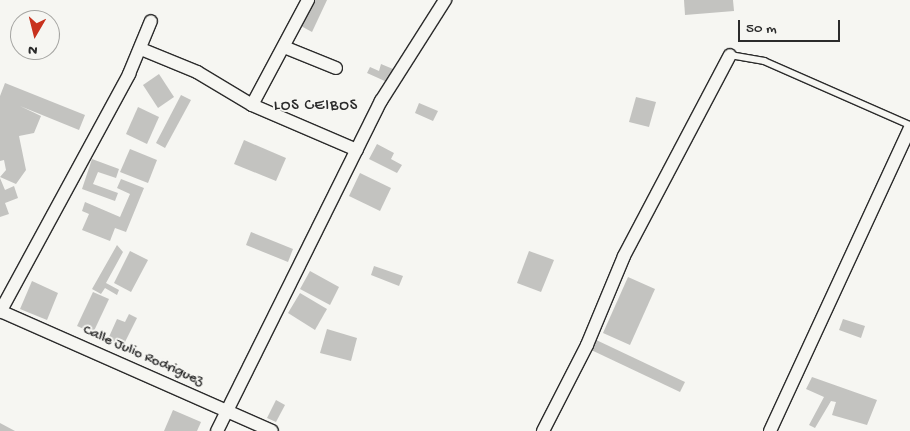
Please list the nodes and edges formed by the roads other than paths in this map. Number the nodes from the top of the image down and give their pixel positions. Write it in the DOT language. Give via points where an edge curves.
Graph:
graph roads {
  1 [pos="308,0"];
  2 [pos="445,0"];
  3 [pos="151,21"];
  4 [pos="284,47"];
  5 [pos="141,49"];
  6 [pos="730,55"];
  7 [pos="336,68"];
  8 [pos="252,105"];
  9 [pos="910,127"];
  10 [pos="357,150"];
  11 [pos="0,311"];
  12 [pos="228,411"];
  13 [pos="217,431"];
  14 [pos="272,431"];
  15 [pos="543,431"];
  16 [pos="770,431"];
  1 -- 4 [label="street"];
  2 -- 10 [label="street" via="381,101"];
  3 -- 5 [label="street"];
  4 -- 7 [label="street"];
  4 -- 8 [label="street"];
  5 -- 8 [label="street" via="197,72"];
  5 -- 11 [label="street"];
  6 -- 9 [label="lane" via="764,61"];
  6 -- 15 [label="street" via="624,256 587,345"];
  8 -- 10 [label="street"];
  9 -- 16 [label="street"];
  10 -- 12 [label="street"];
  11 -- 12 [label="street, Calle Julio Rodriguez"];
  12 -- 13 [label="street"];
  12 -- 14 [label="street, Calle Julio Rodriguez"];
}
